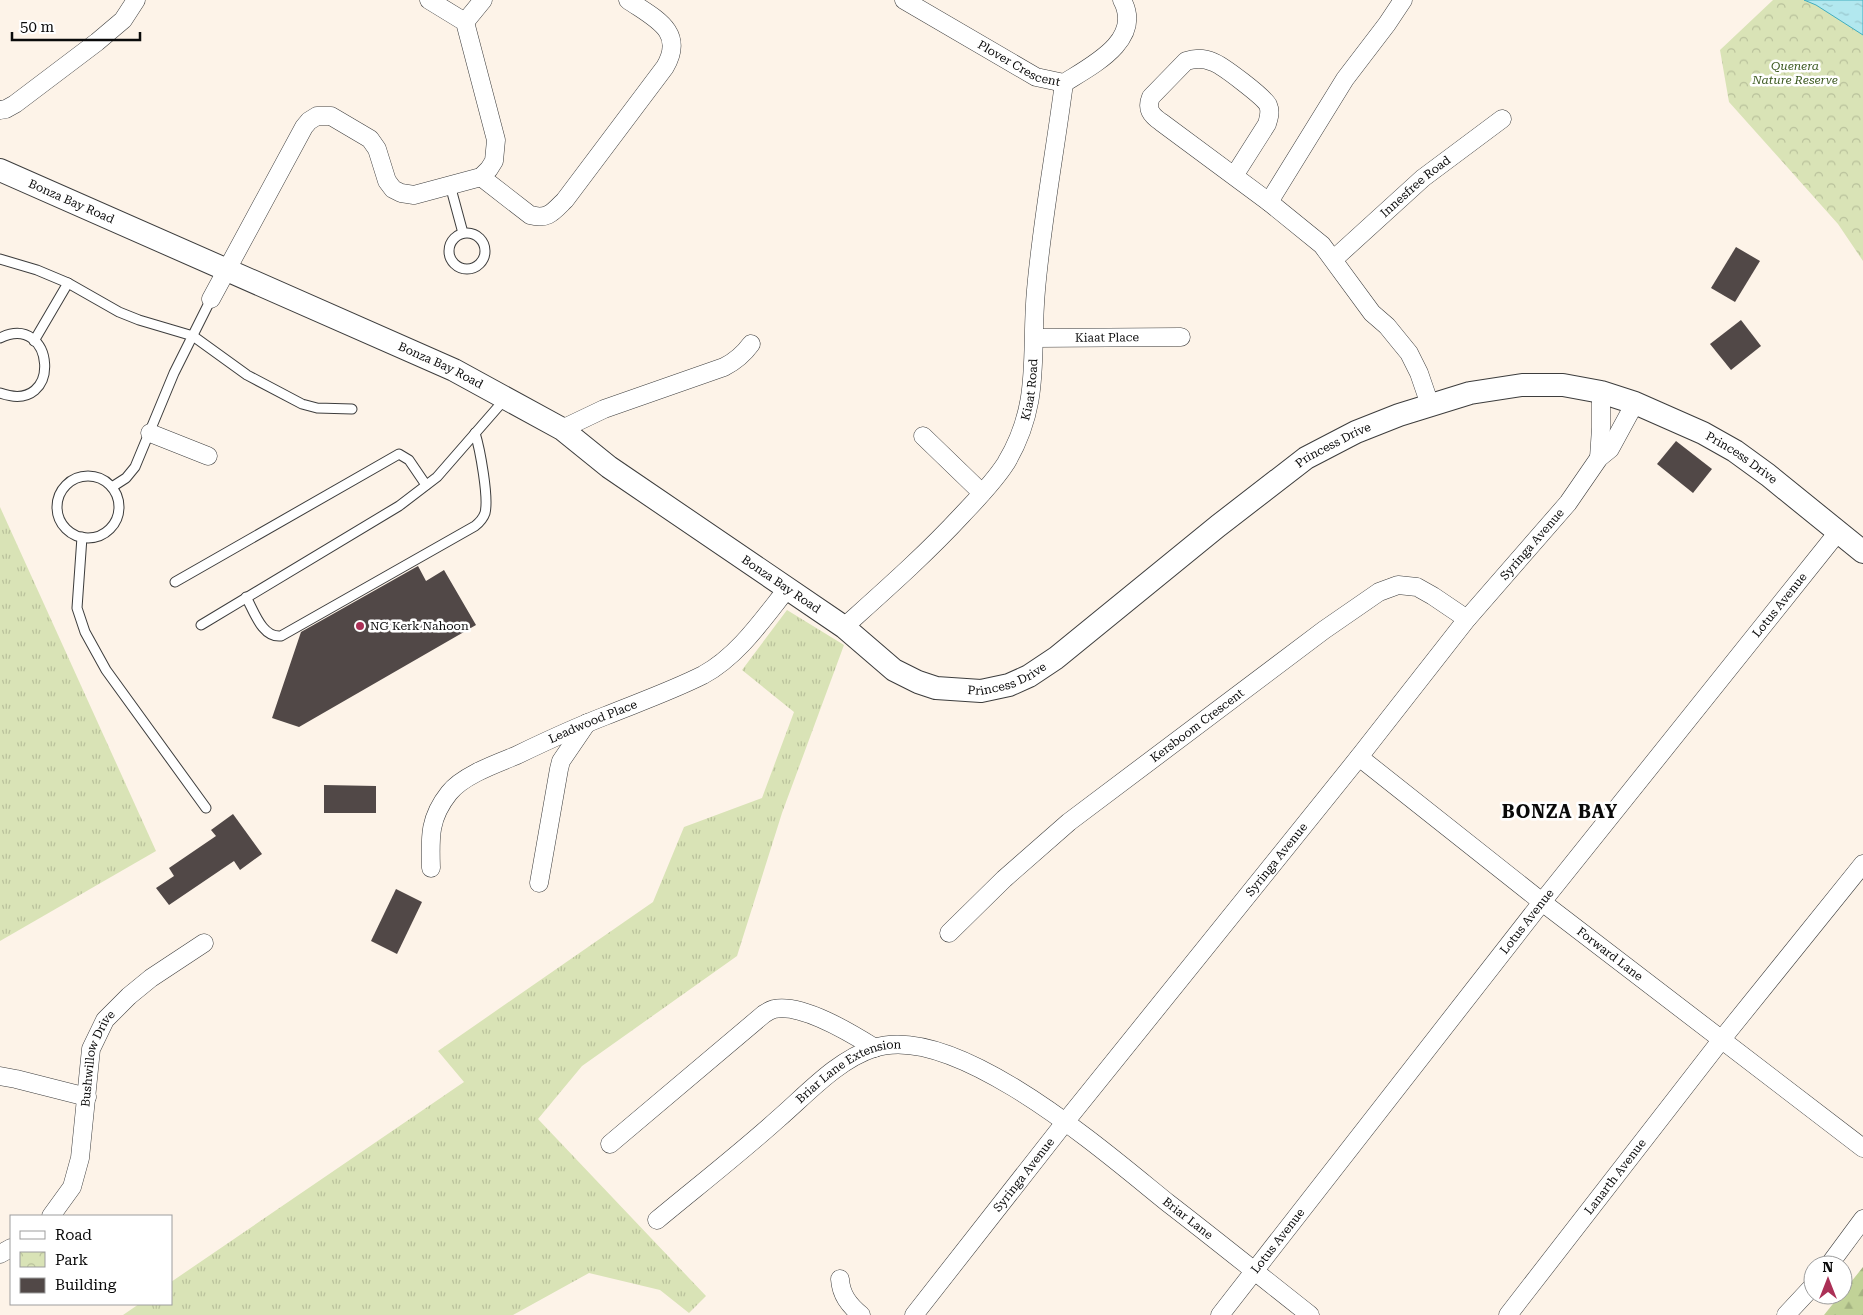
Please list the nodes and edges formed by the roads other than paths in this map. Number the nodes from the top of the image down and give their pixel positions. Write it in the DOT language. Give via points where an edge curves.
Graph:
graph roads {
  1 [pos="136,0"];
  2 [pos="429,0"];
  3 [pos="483,0"];
  4 [pos="628,0"];
  5 [pos="904,0"];
  6 [pos="1122,0"];
  7 [pos="1403,0"];
  8 [pos="465,22"];
  9 [pos="1064,83"];
  10 [pos="0,110"];
  11 [pos="1502,119"];
  12 [pos="0,170"];
  13 [pos="1234,176"];
  14 [pos="481,177"];
  15 [pos="450,185"];
  16 [pos="1269,202"];
  17 [pos="462,233"];
  18 [pos="0,259"];
  19 [pos="1334,259"];
  20 [pos="226,270"];
  21 [pos="68,283"];
  22 [pos="211,299"];
  23 [pos="192,336"];
  24 [pos="1181,337"];
  25 [pos="0,338"];
  26 [pos="1035,338"];
  27 [pos="34,341"];
  28 [pos="751,344"];
  29 [pos="1602,392"];
  30 [pos="0,393"];
  31 [pos="505,399"];
  32 [pos="1635,403"];
  33 [pos="1430,405"];
  34 [pos="352,409"];
  35 [pos="562,430"];
  36 [pos="150,433"];
  37 [pos="475,433"];
  38 [pos="923,436"];
  39 [pos="208,456"];
  40 [pos="1599,458"];
  41 [pos="426,485"];
  42 [pos="112,487"];
  43 [pos="982,494"];
  44 [pos="1838,532"];
  45 [pos="82,538"];
  46 [pos="1863,552"];
  47 [pos="175,582"];
  48 [pos="788,589"];
  49 [pos="246,597"];
  50 [pos="1467,619"];
  51 [pos="201,625"];
  52 [pos="844,627"];
  53 [pos="587,723"];
  54 [pos="1359,757"];
  55 [pos="206,808"];
  56 [pos="1863,864"];
  57 [pos="431,868"];
  58 [pos="539,883"];
  59 [pos="1542,902"];
  60 [pos="949,933"];
  61 [pos="204,943"];
  62 [pos="1722,1039"];
  63 [pos="875,1048"];
  64 [pos="0,1076"];
  65 [pos="86,1097"];
  66 [pos="1066,1121"];
  67 [pos="610,1144"];
  68 [pos="1863,1148"];
  69 [pos="52,1215"];
  70 [pos="1863,1219"];
  71 [pos="658,1220"];
  72 [pos="1836,1255"];
  73 [pos="1254,1271"];
  74 [pos="840,1279"];
  75 [pos="1803,1297"];
  76 [pos="861,1315"];
  77 [pos="914,1315"];
  78 [pos="1220,1315"];
  79 [pos="1310,1315"];
  80 [pos="1508,1315"];
  81 [pos="1786,1315"];
  1 -- 10 [label="street" via="123,20 98,42 15,104"];
  2 -- 8 [label="street"];
  3 -- 8 [label="street"];
  4 -- 14 [label="street" via="666,28 673,42 672,51 665,67 565,200 545,217 530,215"];
  5 -- 9 [label="street, Plover Crescent" via="1036,77"];
  6 -- 9 [label="street, Plover Crescent" via="1126,6 1127,22 1117,45"];
  7 -- 16 [label="street" via="1345,79"];
  8 -- 14 [label="street" via="496,140 494,161"];
  9 -- 26 [label="street, Kiaat Road" via="1036,291"];
  11 -- 19 [label="street, Innesfree Road" via="1424,178"];
  12 -- 20 [label="street, Bonza Bay Road"];
  13 -- 13 [label="street" via="1152,116 1149,110 1151,97 1186,61 1204,59 1214,62 1268,106 1270,116 1267,124"];
  13 -- 16 [label="street"];
  14 -- 15 [label="street"];
  15 -- 17 [label="lane"];
  15 -- 20 [label="street" via="414,195 393,189 370,139 331,116 317,116 304,128"];
  16 -- 19 [label="street" via="1322,245"];
  17 -- 17 [label="lane" via="453,238 448,248 450,258 467,270 481,263 486,249 482,239 473,233"];
  18 -- 21 [label="lane"];
  19 -- 33 [label="street" via="1356,293 1409,353"];
  20 -- 22 [label="street"];
  20 -- 31 [label="street, Bonza Bay Road" via="454,370"];
  21 -- 23 [label="lane" via="119,312"];
  21 -- 27 [label="lane"];
  22 -- 23 [label="lane"];
  23 -- 34 [label="lane" via="265,386 302,404"];
  23 -- 36 [label="lane"];
  24 -- 26 [label="street, Kiaat Place"];
  25 -- 27 [label="lane" via="16,334"];
  26 -- 43 [label="street, Kiaat Road" via="1033,385 1024,423 1005,465"];
  27 -- 30 [label="lane" via="45,358 46,368 40,383 19,397"];
  28 -- 35 [label="street" via="742,356 724,367 604,409"];
  29 -- 32 [label="street, Princess Drive"];
  29 -- 33 [label="street, Princess Drive" via="1563,385 1522,385 1470,393"];
  29 -- 40 [label="street"];
  31 -- 35 [label="street, Bonza Bay Road"];
  31 -- 37 [label="lane"];
  32 -- 40 [label="street, Syringa Avenue" via="1610,450"];
  32 -- 44 [label="street, Princess Drive" via="1735,451"];
  33 -- 52 [label="street, Princess Drive" via="1356,432 1306,458 1056,658 1009,685 981,691 936,688 918,682 894,670"];
  35 -- 48 [label="street, Bonza Bay Road" via="609,467"];
  36 -- 39 [label="street"];
  36 -- 42 [label="lane" via="135,467"];
  37 -- 41 [label="lane"];
  37 -- 49 [label="lane" via="480,449 486,509 475,526 282,636 273,636 264,629"];
  38 -- 43 [label="street"];
  40 -- 50 [label="street, Syringa Avenue" via="1568,503"];
  41 -- 47 [label="lane" via="409,460 402,454 394,456"];
  41 -- 49 [label="lane" via="399,506"];
  42 -- 45 [label="lane" via="119,499 116,520 102,535"];
  42 -- 45 [label="lane" via="99,477 89,475 74,479 62,488 56,508 58,518 72,534"];
  43 -- 52 [label="street, Kiaat Road" via="934,545"];
  44 -- 46 [label="street, Princess Drive"];
  44 -- 59 [label="street, Lotus Avenue"];
  45 -- 55 [label="lane" via="77,608 85,632 106,670"];
  48 -- 52 [label="street, Bonza Bay Road"];
  48 -- 53 [label="street, Leadwood Place" via="744,642 704,674"];
  49 -- 51 [label="lane"];
  50 -- 54 [label="street, Syringa Avenue"];
  50 -- 60 [label="street, Kersboom Crescent" via="1417,587 1398,585 1379,592 1069,822"];
  53 -- 57 [label="street, Leadwood Place" via="468,777 450,791 437,810 430,836"];
  53 -- 58 [label="street" via="561,761"];
  54 -- 59 [label="street, Forward Lane"];
  54 -- 66 [label="street, Syringa Avenue"];
  56 -- 62 [label="street, Lanarth Avenue"];
  59 -- 62 [label="street, Forward Lane"];
  59 -- 73 [label="street, Lotus Avenue"];
  61 -- 65 [label="street, Bushwillow Drive" via="151,978 105,1020 91,1049"];
  62 -- 68 [label="street, Forward Lane"];
  62 -- 80 [label="street, Lanarth Avenue"];
  63 -- 66 [label="street, Briar Lane Extension" via="891,1044 914,1046 969,1064 1016,1088"];
  63 -- 67 [label="street" via="826,1021 792,1010 772,1009"];
  63 -- 71 [label="street, Briar Lane Extension" via="856,1055 829,1074"];
  64 -- 65 [label="street"];
  65 -- 69 [label="street, Bushwillow Drive" via="80,1158 72,1187"];
  66 -- 73 [label="street, Briar Lane"];
  66 -- 77 [label="street, Syringa Avenue"];
  70 -- 72 [label="street"];
  73 -- 78 [label="street, Lotus Avenue"];
  73 -- 79 [label="street, Briar Lane"];
  74 -- 76 [label="street" via="845,1298"];
  75 -- 81 [label="street"];
}
